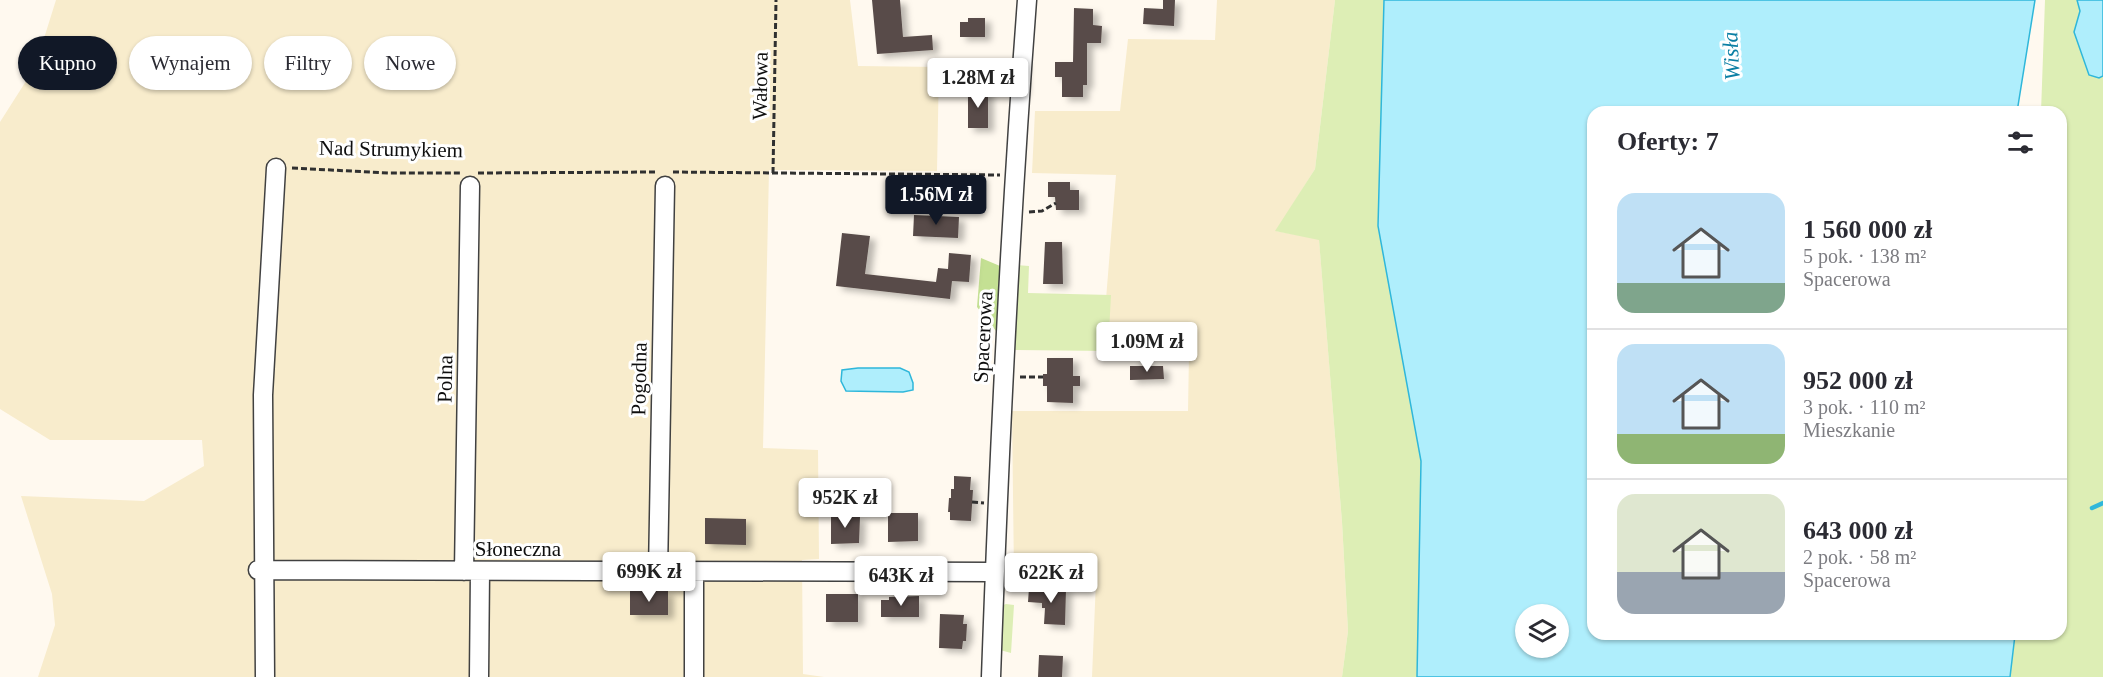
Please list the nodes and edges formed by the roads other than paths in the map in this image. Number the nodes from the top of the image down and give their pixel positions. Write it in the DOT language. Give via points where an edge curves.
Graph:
graph roads {
  1 [pos="1027,0"];
  2 [pos="276,168"];
  3 [pos="666,177"];
  4 [pos="467,178"];
  5 [pos="261,570"];
  6 [pos="472,571"];
  7 [pos="658,572"];
  8 [pos="994,572"];
  9 [pos="694,573"];
  10 [pos="265,677"];
  11 [pos="479,677"];
  12 [pos="694,677"];
  13 [pos="992,677"];
  1 -- 8 [label="street, Spacerowa"];
  2 -- 5 [label="street" via="263,395"];
  3 -- 7 [label="street, Pogodna"];
  4 -- 6 [label="street, Polna"];
  5 -- 6 [label="street, Słoneczna"];
  5 -- 10 [label="street"];
  6 -- 7 [label="street, Słoneczna"];
  6 -- 11 [label="street, Polna"];
  7 -- 9 [label="street, Słoneczna"];
  8 -- 9 [label="street, Słoneczna"];
  8 -- 13 [label="street, Spacerowa"];
  9 -- 12 [label="street"];
}
